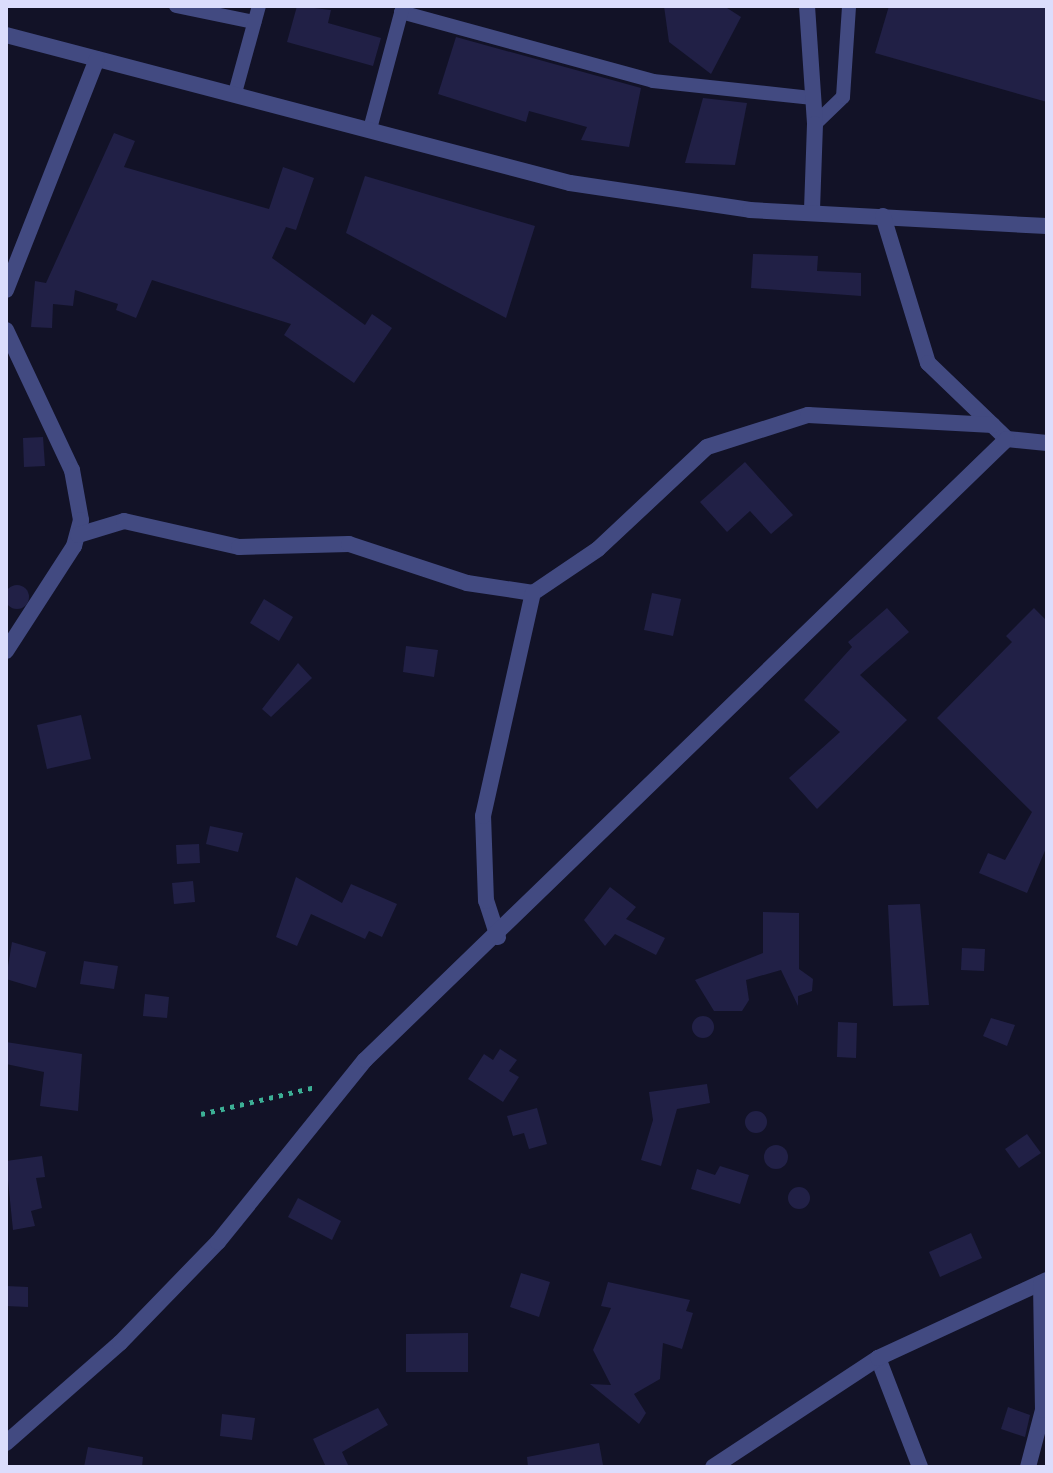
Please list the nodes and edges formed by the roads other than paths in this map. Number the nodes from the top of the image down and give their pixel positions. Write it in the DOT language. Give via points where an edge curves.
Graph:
graph roads {
  1 [pos="176,6"];
  2 [pos="259,6"];
  3 [pos="807,6"];
  4 [pos="849,6"];
  5 [pos="402,9"];
  6 [pos="254,22"];
  7 [pos="6,35"];
  8 [pos="97,59"];
  9 [pos="235,93"];
  10 [pos="813,98"];
  11 [pos="815,124"];
  12 [pos="370,129"];
  13 [pos="812,211"];
  14 [pos="883,216"];
  15 [pos="1047,226"];
  16 [pos="6,290"];
  17 [pos="6,330"];
  18 [pos="993,425"];
  19 [pos="1007,439"];
  20 [pos="1047,443"];
  21 [pos="78,535"];
  22 [pos="533,593"];
  23 [pos="6,651"];
  24 [pos="498,937"];
  25 [pos="1044,1282"];
  26 [pos="878,1358"];
  27 [pos="6,1443"];
  28 [pos="713,1467"];
  29 [pos="920,1467"];
  30 [pos="1028,1467"];
  1 -- 6 [label="lane"];
  2 -- 6 [label="lane"];
  3 -- 10 [label="street"];
  4 -- 11 [label="lane" via="843,97"];
  5 -- 10 [label="lane" via="653,81"];
  5 -- 12 [label="lane"];
  6 -- 9 [label="lane"];
  7 -- 8 [label="street"];
  8 -- 9 [label="street"];
  8 -- 16 [label="street"];
  9 -- 12 [label="street"];
  10 -- 11 [label="street"];
  11 -- 13 [label="street"];
  12 -- 13 [label="street" via="570,183 670,201"];
  13 -- 14 [label="street"];
  14 -- 15 [label="street"];
  14 -- 18 [label="street" via="921,353"];
  17 -- 21 [label="street" via="72,470"];
  18 -- 19 [label="street"];
  18 -- 22 [label="street" via="808,415 707,447 598,549"];
  19 -- 20 [label="street"];
  19 -- 24 [label="street"];
  21 -- 22 [label="street" via="124,521 239,547 349,544 467,583"];
  21 -- 23 [label="street"];
  22 -- 24 [label="street" via="483,816 483,875"];
  24 -- 27 [label="street" via="365,1060 218,1242 153,1309"];
  25 -- 26 [label="street"];
  25 -- 30 [label="street" via="1043,1410"];
  26 -- 28 [label="street"];
  26 -- 29 [label="street"];
}
